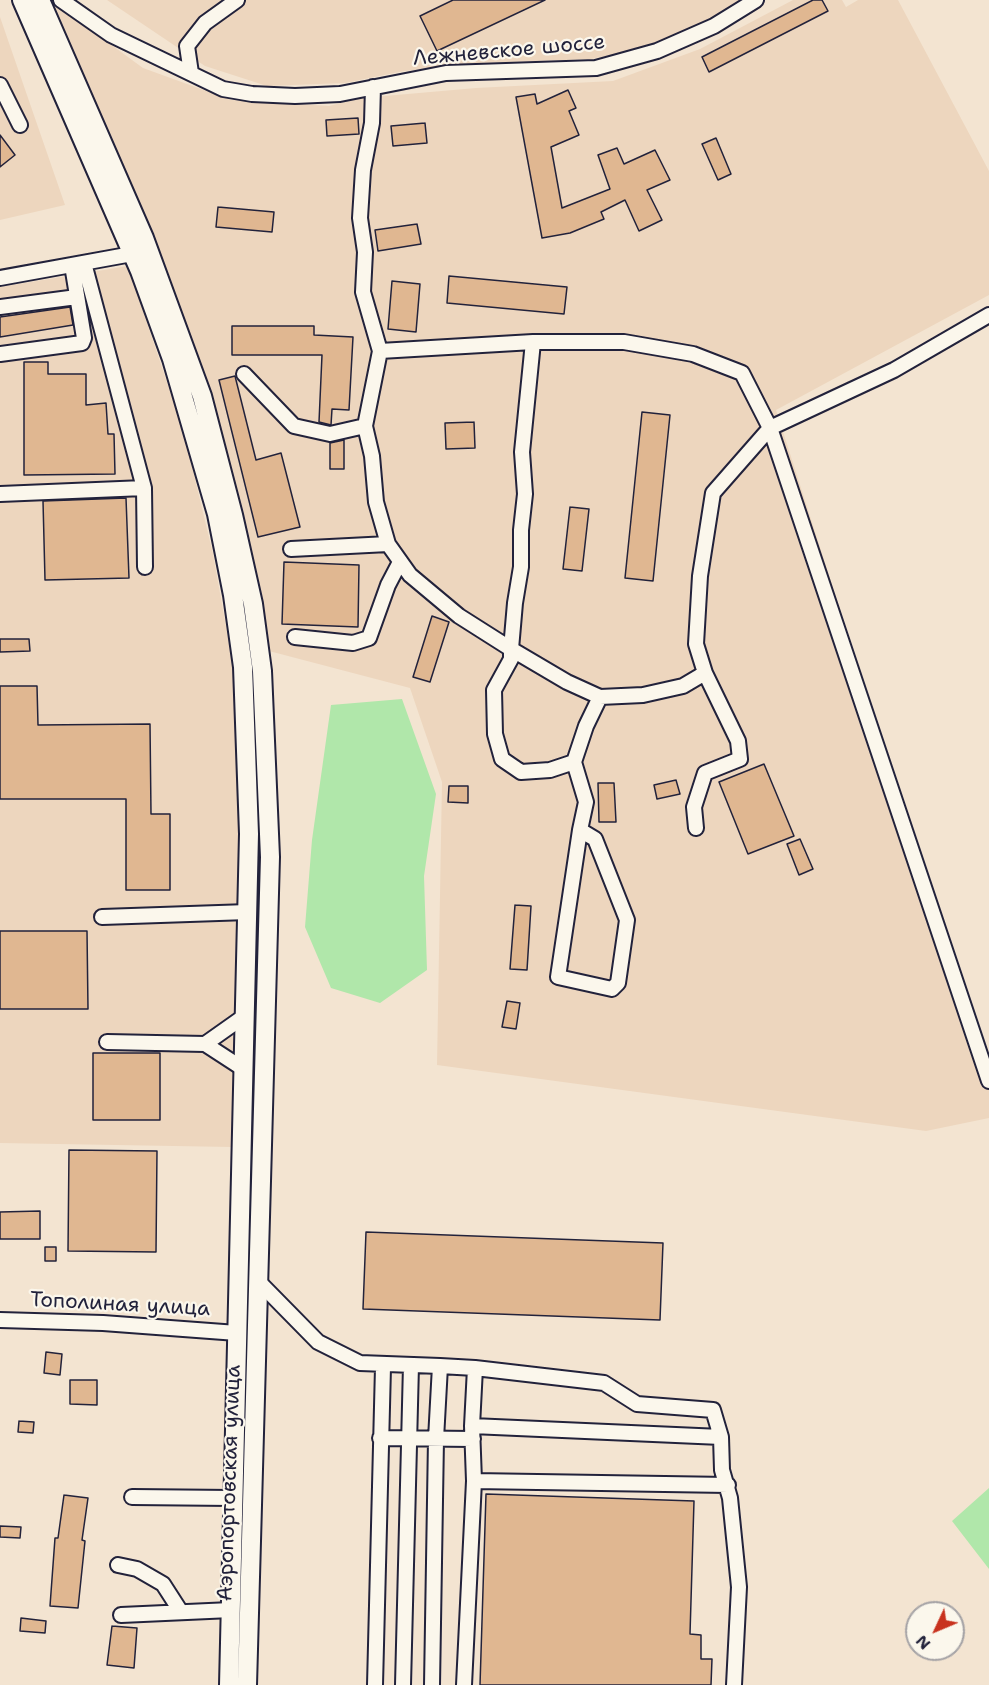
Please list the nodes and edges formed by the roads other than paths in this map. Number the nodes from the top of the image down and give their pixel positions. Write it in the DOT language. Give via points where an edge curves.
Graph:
graph roads {
  1 [pos="28,0"];
  2 [pos="60,0"];
  3 [pos="237,0"];
  4 [pos="751,1"];
  5 [pos="191,73"];
  6 [pos="0,85"];
  7 [pos="373,87"];
  8 [pos="20,126"];
  9 [pos="132,254"];
  10 [pos="78,264"];
  11 [pos="0,278"];
  12 [pos="77,297"];
  13 [pos="0,306"];
  14 [pos="989,315"];
  15 [pos="533,342"];
  16 [pos="380,351"];
  17 [pos="0,354"];
  18 [pos="244,374"];
  19 [pos="365,426"];
  20 [pos="770,428"];
  21 [pos="144,488"];
  22 [pos="0,494"];
  23 [pos="388,544"];
  24 [pos="291,549"];
  25 [pos="400,562"];
  26 [pos="145,567"];
  27 [pos="295,636"];
  28 [pos="511,649"];
  29 [pos="705,673"];
  30 [pos="600,697"];
  31 [pos="574,762"];
  32 [pos="696,828"];
  33 [pos="580,830"];
  34 [pos="248,912"];
  35 [pos="102,917"];
  36 [pos="246,1015"];
  37 [pos="107,1042"];
  38 [pos="206,1044"];
  39 [pos="245,1070"];
  40 [pos="989,1082"];
  41 [pos="259,1282"];
  42 [pos="0,1320"];
  43 [pos="237,1333"];
  44 [pos="411,1365"];
  45 [pos="440,1366"];
  46 [pos="383,1367"];
  47 [pos="475,1368"];
  48 [pos="472,1433"];
  49 [pos="721,1437"];
  50 [pos="380,1438"];
  51 [pos="407,1438"];
  52 [pos="436,1439"];
  53 [pos="474,1481"];
  54 [pos="728,1485"];
  55 [pos="132,1497"];
  56 [pos="232,1498"];
  57 [pos="118,1565"];
  58 [pos="231,1610"];
  59 [pos="181,1612"];
  60 [pos="121,1615"];
  61 [pos="229,1685"];
  62 [pos="247,1685"];
  63 [pos="375,1685"];
  64 [pos="403,1685"];
  65 [pos="432,1685"];
  66 [pos="464,1685"];
  67 [pos="734,1685"];
  1 -- 9 [label="main road, Аэропортовская улица"];
  1 -- 41 [label="main road, Аэропортовская улица" via="144,238 202,396 253,604 262,671 270,857"];
  2 -- 5 [label="street, Лежневское шоссе" via="111,35"];
  3 -- 5 [label="street" via="205,22 187,45"];
  4 -- 7 [label="street, Лежневское шоссе" via="714,26 657,51 596,68 446,73"];
  5 -- 7 [label="street, Лежневское шоссе" via="223,89 252,94 340,94"];
  6 -- 8 [label="street"];
  7 -- 16 [label="street" via="360,218 363,292"];
  9 -- 10 [label="street"];
  9 -- 34 [label="main road, Аэропортовская улица" via="172,359 199,447 233,595 243,668"];
  10 -- 11 [label="street"];
  10 -- 12 [label="street"];
  10 -- 21 [label="street"];
  12 -- 13 [label="street"];
  12 -- 17 [label="street" via="82,343"];
  14 -- 20 [label="street" via="894,370"];
  15 -- 16 [label="street"];
  15 -- 20 [label="street" via="624,342 693,354 742,373"];
  15 -- 28 [label="street" via="522,452 525,494 521,567"];
  16 -- 19 [label="street"];
  18 -- 19 [label="street" via="294,426 330,435"];
  19 -- 23 [label="street" via="376,502"];
  20 -- 29 [label="street" via="713,494 700,576 696,644"];
  20 -- 40 [label="street"];
  21 -- 22 [label="street"];
  21 -- 26 [label="street"];
  23 -- 24 [label="street"];
  23 -- 25 [label="street"];
  25 -- 27 [label="street" via="369,638 353,643"];
  25 -- 28 [label="street" via="459,616"];
  28 -- 30 [label="street"];
  28 -- 31 [label="street" via="511,659 494,690 495,734 502,759 521,772 550,770"];
  29 -- 30 [label="street" via="673,689"];
  29 -- 32 [label="street" via="738,741 740,759 705,773 694,807"];
  30 -- 31 [label="street"];
  31 -- 33 [label="street" via="586,802"];
  33 -- 33 [label="street" via="558,977 612,989 618,983 627,920 595,839"];
  34 -- 35 [label="street"];
  34 -- 36 [label="main road, Аэропортовская улица"];
  36 -- 38 [label="street"];
  36 -- 39 [label="main road, Аэропортовская улица"];
  37 -- 38 [label="street"];
  38 -- 39 [label="street"];
  39 -- 43 [label="main road, Аэропортовская улица"];
  41 -- 44 [label="street" via="318,1342 360,1363"];
  41 -- 62 [label="main road, Аэропортовская улица"];
  42 -- 43 [label="street, Тополиная улица"];
  43 -- 56 [label="main road, Аэропортовская улица"];
  44 -- 45 [label="street"];
  44 -- 51 [label="street"];
  45 -- 47 [label="street"];
  45 -- 52 [label="street"];
  46 -- 50 [label="street"];
  47 -- 48 [label="street"];
  47 -- 49 [label="street" via="604,1383 637,1404 713,1410"];
  48 -- 49 [label="street"];
  48 -- 52 [label="street"];
  48 -- 53 [label="street"];
  49 -- 54 [label="street" via="722,1470"];
  50 -- 51 [label="street"];
  50 -- 63 [label="street"];
  51 -- 52 [label="street"];
  51 -- 64 [label="street"];
  52 -- 65 [label="street"];
  53 -- 54 [label="street"];
  53 -- 66 [label="street"];
  54 -- 67 [label="street" via="740,1587"];
  55 -- 56 [label="street"];
  56 -- 58 [label="main road, Аэропортовская улица"];
  57 -- 59 [label="street" via="137,1569 163,1584"];
  58 -- 59 [label="street"];
  58 -- 61 [label="main road, Аэропортовская улица"];
  59 -- 60 [label="street"];
}
